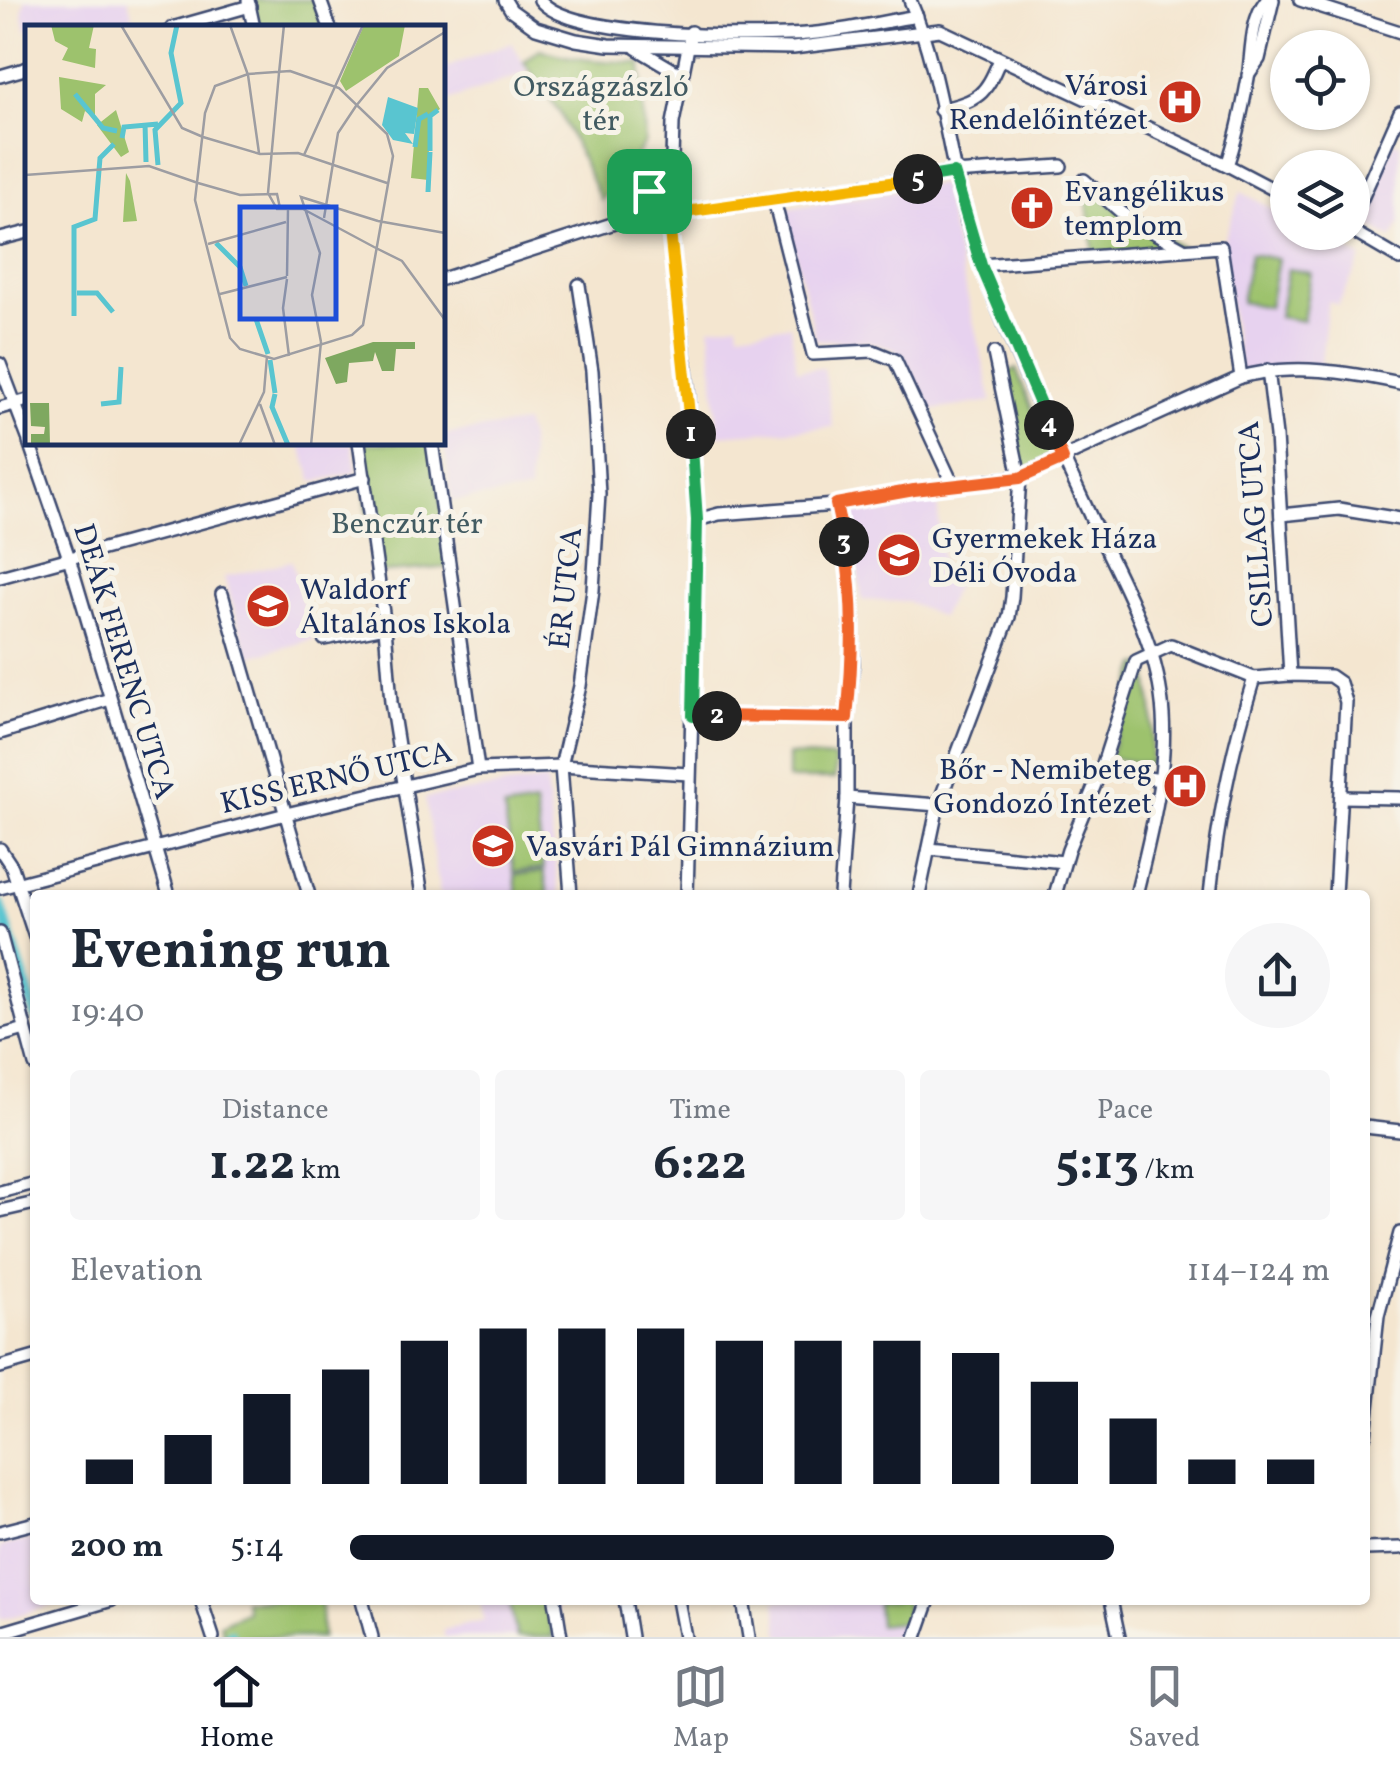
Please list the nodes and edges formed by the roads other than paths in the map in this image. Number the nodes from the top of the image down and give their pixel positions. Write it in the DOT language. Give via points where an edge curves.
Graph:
graph roads {
  1 [pos="320,0"];
  2 [pos="505,0"];
  3 [pos="540,0"];
  4 [pos="910,0"];
  5 [pos="1270,0"];
  6 [pos="1300,0"];
  7 [pos="249,3"];
  8 [pos="917,16"];
  9 [pos="181,25"];
  10 [pos="329,25"];
  11 [pos="921,30"];
  12 [pos="691,32"];
  13 [pos="1400,32"];
  14 [pos="632,46"];
  15 [pos="688,46"];
  16 [pos="1000,59"];
  17 [pos="25,69"];
  18 [pos="0,76"];
  19 [pos="678,91"];
  20 [pos="940,110"];
  21 [pos="1400,112"];
  22 [pos="1396,133"];
  23 [pos="670,163"];
  24 [pos="1226,165"];
  25 [pos="1060,166"];
  26 [pos="954,173"];
  27 [pos="1084,180"];
  28 [pos="1370,184"];
  29 [pos="1270,188"];
  30 [pos="774,200"];
  31 [pos="670,214"];
  32 [pos="622,221"];
  33 [pos="25,233"];
  34 [pos="0,239"];
  35 [pos="1370,242"];
  36 [pos="1184,249"];
  37 [pos="1400,259"];
  38 [pos="981,265"];
  39 [pos="445,278"];
  40 [pos="579,285"];
  41 [pos="994,353"];
  42 [pos="0,364"];
  43 [pos="1268,370"];
  44 [pos="1242,377"];
  45 [pos="1400,383"];
  46 [pos="22,402"];
  47 [pos="0,408"];
  48 [pos="30,445"];
  49 [pos="360,445"];
  50 [pos="432,445"];
  51 [pos="1063,459"];
  52 [pos="365,478"];
  53 [pos="1020,478"];
  54 [pos="953,486"];
  55 [pos="836,504"];
  56 [pos="1281,515"];
  57 [pos="1400,519"];
  58 [pos="697,520"];
  59 [pos="69,558"];
  60 [pos="0,576"];
  61 [pos="222,594"];
  62 [pos="385,627"];
  63 [pos="324,638"];
  64 [pos="1153,652"];
  65 [pos="1290,675"];
  66 [pos="1254,678"];
  67 [pos="110,699"];
  68 [pos="693,716"];
  69 [pos="847,718"];
  70 [pos="0,733"];
  71 [pos="562,766"];
  72 [pos="478,769"];
  73 [pos="1100,770"];
  74 [pos="690,774"];
  75 [pos="1160,780"];
  76 [pos="405,788"];
  77 [pos="1341,797"];
  78 [pos="847,798"];
  79 [pos="1400,798"];
  80 [pos="938,806"];
  81 [pos="286,814"];
  82 [pos="155,847"];
  83 [pos="929,848"];
  84 [pos="0,849"];
  85 [pos="1064,862"];
  86 [pos="9,885"];
  87 [pos="168,890"];
  88 [pos="308,890"];
  89 [pos="421,890"];
  90 [pos="571,890"];
  91 [pos="687,890"];
  92 [pos="840,890"];
  93 [pos="920,890"];
  94 [pos="1056,890"];
  95 [pos="1137,890"];
  96 [pos="1211,890"];
  97 [pos="1335,890"];
  98 [pos="30,926"];
  99 [pos="0,933"];
  100 [pos="25,1029"];
  101 [pos="0,1036"];
  102 [pos="30,1047"];
  103 [pos="1370,1128"];
  104 [pos="1400,1131"];
  105 [pos="30,1184"];
  106 [pos="0,1192"];
  107 [pos="30,1204"];
  108 [pos="0,1211"];
  109 [pos="1400,1233"];
  110 [pos="30,1358"];
  111 [pos="0,1367"];
  112 [pos="1370,1390"];
  113 [pos="30,1523"];
  114 [pos="0,1532"];
  115 [pos="1370,1548"];
  116 [pos="1400,1548"];
  117 [pos="95,1605"];
  118 [pos="203,1605"];
  119 [pos="363,1605"];
  120 [pos="556,1605"];
  121 [pos="627,1605"];
  122 [pos="679,1605"];
  123 [pos="744,1605"];
  124 [pos="927,1605"];
  125 [pos="1112,1605"];
  126 [pos="0,1633"];
  127 [pos="213,1637"];
  128 [pos="372,1637"];
  129 [pos="561,1637"];
  130 [pos="630,1637"];
  131 [pos="685,1637"];
  132 [pos="749,1637"];
  133 [pos="916,1637"];
  134 [pos="1119,1637"];
  1 -- 10 [label="street"];
  2 -- 14 [label="street" via="536,28"];
  3 -- 12 [label="street" via="576,20 613,29"];
  4 -- 8 [label="street"];
  5 -- 24 [label="street"];
  6 -- 13 [label="street"];
  7 -- 9 [label="street"];
  8 -- 11 [label="street"];
  8 -- 12 [label="street" via="789,35"];
  11 -- 15 [label="street" via="793,48"];
  11 -- 16 [label="street" via="940,30"];
  11 -- 20 [label="street"];
  12 -- 15 [label="street"];
  14 -- 15 [label="street"];
  14 -- 19 [label="street" via="675,72"];
  15 -- 19 [label="street"];
  16 -- 20 [label="street" via="979,98"];
  16 -- 24 [label="street"];
  17 -- 18 [label="street"];
  19 -- 23 [label="street"];
  20 -- 26 [label="street"];
  21 -- 22 [label="street"];
  22 -- 28 [label="street"];
  23 -- 31 [label="street"];
  23 -- 32 [label="street"];
  24 -- 29 [label="street"];
  25 -- 26 [label="street"];
  26 -- 30 [label="street"];
  26 -- 38 [label="street"];
  27 -- 36 [label="street" via="1129,220"];
  30 -- 31 [label="street"];
  30 -- 54 [label="street" via="812,354 872,351 895,360"];
  31 -- 32 [label="street"];
  31 -- 58 [label="street"];
  32 -- 39 [label="street"];
  33 -- 34 [label="street"];
  35 -- 37 [label="street"];
  36 -- 38 [label="street"];
  36 -- 44 [label="street" via="1221,247"];
  38 -- 51 [label="street"];
  40 -- 71 [label="street, ÉR UTCA" via="592,371 598,494 582,667"];
  41 -- 53 [label="street"];
  42 -- 46 [label="street, DEÁK FERENC UTCA"];
  43 -- 44 [label="street"];
  43 -- 45 [label="street"];
  43 -- 56 [label="street, CSILLAG UTCA"];
  44 -- 51 [label="street"];
  46 -- 47 [label="street"];
  48 -- 59 [label="street, DEÁK FERENC UTCA"];
  49 -- 52 [label="street"];
  50 -- 72 [label="street"];
  51 -- 53 [label="street"];
  51 -- 64 [label="street"];
  52 -- 59 [label="street"];
  52 -- 62 [label="street"];
  53 -- 54 [label="street"];
  53 -- 80 [label="street" via="1010,617"];
  54 -- 55 [label="street"];
  55 -- 58 [label="street"];
  55 -- 69 [label="street" via="850,575"];
  56 -- 57 [label="street" via="1338,509"];
  56 -- 65 [label="street, CSILLAG UTCA"];
  58 -- 68 [label="street"];
  59 -- 60 [label="street"];
  59 -- 67 [label="street, DEÁK FERENC UTCA"];
  61 -- 81 [label="street"];
  62 -- 63 [label="street"];
  62 -- 76 [label="street"];
  64 -- 66 [label="street" via="1172,645"];
  64 -- 73 [label="street" via="1136,662"];
  64 -- 75 [label="street" via="1164,716"];
  65 -- 66 [label="street"];
  65 -- 77 [label="street" via="1330,676 1340,683 1346,702"];
  66 -- 96 [label="street" via="1232,747"];
  67 -- 70 [label="street"];
  67 -- 82 [label="street, DEÁK FERENC UTCA"];
  68 -- 69 [label="street"];
  68 -- 74 [label="street"];
  69 -- 78 [label="street"];
  71 -- 72 [label="street, KISS ERNŐ UTCA"];
  71 -- 74 [label="street, KISS ERNŐ UTCA"];
  71 -- 90 [label="street, ÉR UTCA"];
  72 -- 76 [label="street, KISS ERNŐ UTCA"];
  73 -- 75 [label="street"];
  73 -- 85 [label="street"];
  74 -- 91 [label="street"];
  75 -- 95 [label="street"];
  76 -- 81 [label="street, KISS ERNŐ UTCA"];
  76 -- 89 [label="street"];
  77 -- 79 [label="street"];
  77 -- 97 [label="street"];
  78 -- 80 [label="street"];
  78 -- 92 [label="street"];
  80 -- 83 [label="street"];
  81 -- 82 [label="street, KISS ERNŐ UTCA"];
  81 -- 88 [label="street"];
  82 -- 86 [label="street, KISS ERNŐ UTCA"];
  82 -- 87 [label="street, DEÁK FERENC UTCA"];
  83 -- 85 [label="street"];
  83 -- 93 [label="street"];
  84 -- 86 [label="street"];
  85 -- 94 [label="street"];
  86 -- 98 [label="street"];
  99 -- 100 [label="street"];
  100 -- 101 [label="street"];
  100 -- 102 [label="street"];
  103 -- 104 [label="street"];
  105 -- 106 [label="street"];
  107 -- 108 [label="street"];
  109 -- 112 [label="street" via="1378,1316"];
  110 -- 111 [label="street"];
  113 -- 114 [label="street"];
  115 -- 116 [label="street"];
  117 -- 126 [label="street"];
  118 -- 127 [label="street"];
  119 -- 128 [label="street"];
  120 -- 129 [label="street"];
  121 -- 130 [label="street"];
  122 -- 131 [label="street"];
  123 -- 132 [label="street"];
  124 -- 133 [label="street"];
  125 -- 134 [label="street"];
}
